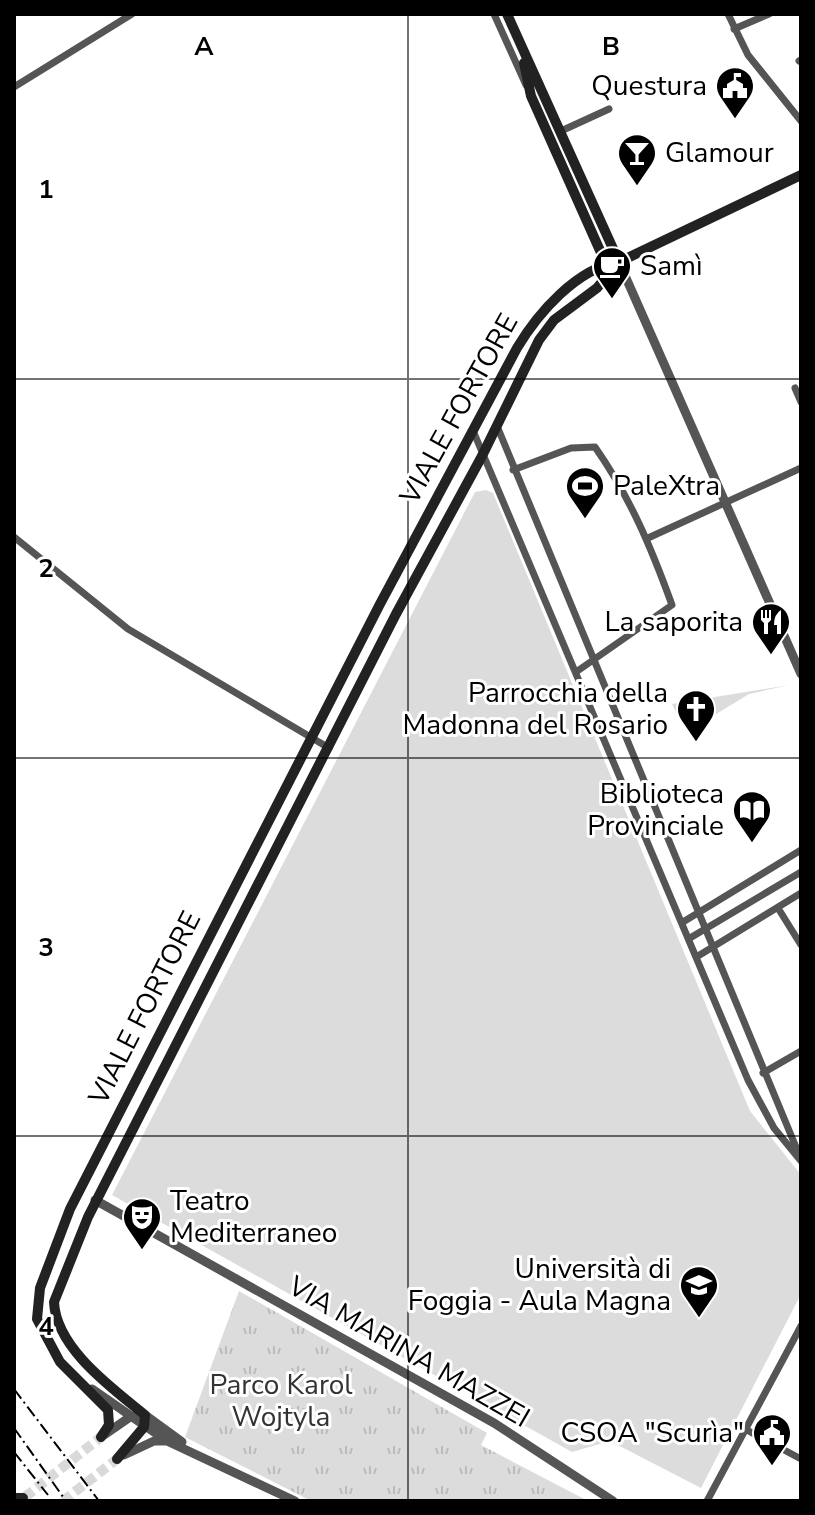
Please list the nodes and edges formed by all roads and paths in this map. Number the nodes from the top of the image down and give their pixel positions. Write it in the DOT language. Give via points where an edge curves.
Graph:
graph roads {
  1 [pos="132,14"];
  2 [pos="497,14"];
  3 [pos="507,14"];
  4 [pos="728,14"];
  5 [pos="769,14"];
  6 [pos="734,29"];
  7 [pos="520,44"];
  8 [pos="14,87"];
  9 [pos="531,96"];
  10 [pos="609,109"];
  11 [pos="801,121"];
  12 [pos="561,131"];
  13 [pos="801,175"];
  14 [pos="619,262"];
  15 [pos="606,264"];
  16 [pos="795,388"];
  17 [pos="801,402"];
  18 [pos="497,426"];
  19 [pos="474,433"];
  20 [pos="482,456"];
  21 [pos="801,468"];
  22 [pos="513,470"];
  23 [pos="724,501"];
  24 [pos="14,537"];
  25 [pos="648,538"];
  26 [pos="380,604"];
  27 [pos="396,614"];
  28 [pos="593,659"];
  29 [pos="576,672"];
  30 [pos="801,674"];
  31 [pos="312,738"];
  32 [pos="329,748"];
  33 [pos="801,850"];
  34 [pos="801,872"];
  35 [pos="801,893"];
  36 [pos="778,908"];
  37 [pos="698,912"];
  38 [pos="683,922"];
  39 [pos="706,929"];
  40 [pos="690,938"];
  41 [pos="801,945"];
  42 [pos="713,948"];
  43 [pos="698,956"];
  44 [pos="737,1006"];
  45 [pos="721,1012"];
  46 [pos="801,1051"];
  47 [pos="763,1073"];
  48 [pos="801,1160"];
  49 [pos="80,1185"];
  50 [pos="95,1200"];
  51 [pos="801,1326"];
  52 [pos="86,1385"];
  53 [pos="145,1415"];
  54 [pos="130,1417"];
  55 [pos="144,1427"];
  56 [pos="745,1429"];
  57 [pos="101,1437"];
  58 [pos="167,1441"];
  59 [pos="193,1451"];
  60 [pos="117,1459"];
  61 [pos="801,1459"];
  62 [pos="295,1501"];
  63 [pos="613,1501"];
  64 [pos="707,1501"];
  1 -- 8 [label="street"];
  2 -- 7 [label="street"];
  2 -- 9 [label="street"];
  3 -- 7 [label="main road"];
  4 -- 6 [label="street"];
  5 -- 6 [label="street"];
  6 -- 11 [label="street"];
  7 -- 9 [label="main road"];
  7 -- 12 [label="main road"];
  9 -- 15 [label="main road"];
  10 -- 12 [label="street"];
  12 -- 14 [label="main road"];
  13 -- 14 [label="main road"];
  14 -- 15 [label="main road, VIALE FORTORE"];
  14 -- 18 [label="main road, VIALE FORTORE" via="539,340"];
  14 -- 23 [label="street"];
  15 -- 19 [label="main road, VIALE FORTORE" via="563,292 533,322"];
  16 -- 17 [label="street"];
  18 -- 20 [label="main road, VIALE FORTORE"];
  18 -- 22 [label="street"];
  19 -- 20 [label="street"];
  19 -- 26 [label="main road, VIALE FORTORE"];
  20 -- 27 [label="main road, VIALE FORTORE"];
  20 -- 29 [label="street"];
  21 -- 23 [label="street"];
  22 -- 25 [label="street" via="571,448 595,447 625,490"];
  22 -- 28 [label="street"];
  23 -- 25 [label="street"];
  23 -- 30 [label="street"];
  24 -- 31 [label="street" via="128,629"];
  25 -- 28 [label="street" via="672,605"];
  26 -- 27 [label="main road"];
  26 -- 31 [label="main road, VIALE FORTORE"];
  27 -- 32 [label="main road, VIALE FORTORE"];
  28 -- 29 [label="street"];
  28 -- 37 [label="street"];
  29 -- 38 [label="street"];
  31 -- 32 [label="street"];
  31 -- 49 [label="main road, VIALE FORTORE"];
  32 -- 50 [label="main road, VIALE FORTORE"];
  33 -- 37 [label="street"];
  34 -- 39 [label="street"];
  35 -- 36 [label="street"];
  36 -- 41 [label="street"];
  36 -- 42 [label="street"];
  37 -- 38 [label="street"];
  37 -- 39 [label="street"];
  38 -- 40 [label="street"];
  39 -- 40 [label="street"];
  39 -- 42 [label="street"];
  40 -- 43 [label="street"];
  42 -- 43 [label="street"];
  42 -- 44 [label="street"];
  43 -- 45 [label="street"];
  44 -- 45 [label="street"];
  44 -- 47 [label="street"];
  45 -- 48 [label="street" via="748,1080 774,1128"];
  46 -- 47 [label="street"];
  47 -- 48 [label="street"];
  49 -- 50 [label="main road"];
  49 -- 52 [label="main road, VIALE FORTORE" via="36,1307 40,1331 60,1362"];
  50 -- 53 [label="main road, VIALE FORTORE" via="54,1302 55,1316 92,1367"];
  50 -- 63 [label="street, VIA MARINA MAZZEI" via="494,1423"];
  51 -- 56 [label="street"];
  52 -- 54 [label="street, VIALE FORTORE"];
  52 -- 57 [label="main road" via="111,1418"];
  53 -- 54 [label="street"];
  53 -- 55 [label="main road"];
  53 -- 59 [label="street"];
  54 -- 55 [label="street, VIALE FORTORE"];
  54 -- 57 [label="street"];
  55 -- 58 [label="street, VIALE FORTORE"];
  55 -- 60 [label="main road"];
  56 -- 61 [label="street"];
  56 -- 64 [label="street"];
  58 -- 59 [label="street, VIALE FORTORE"];
  58 -- 60 [label="street"];
  59 -- 62 [label="street"];
}
